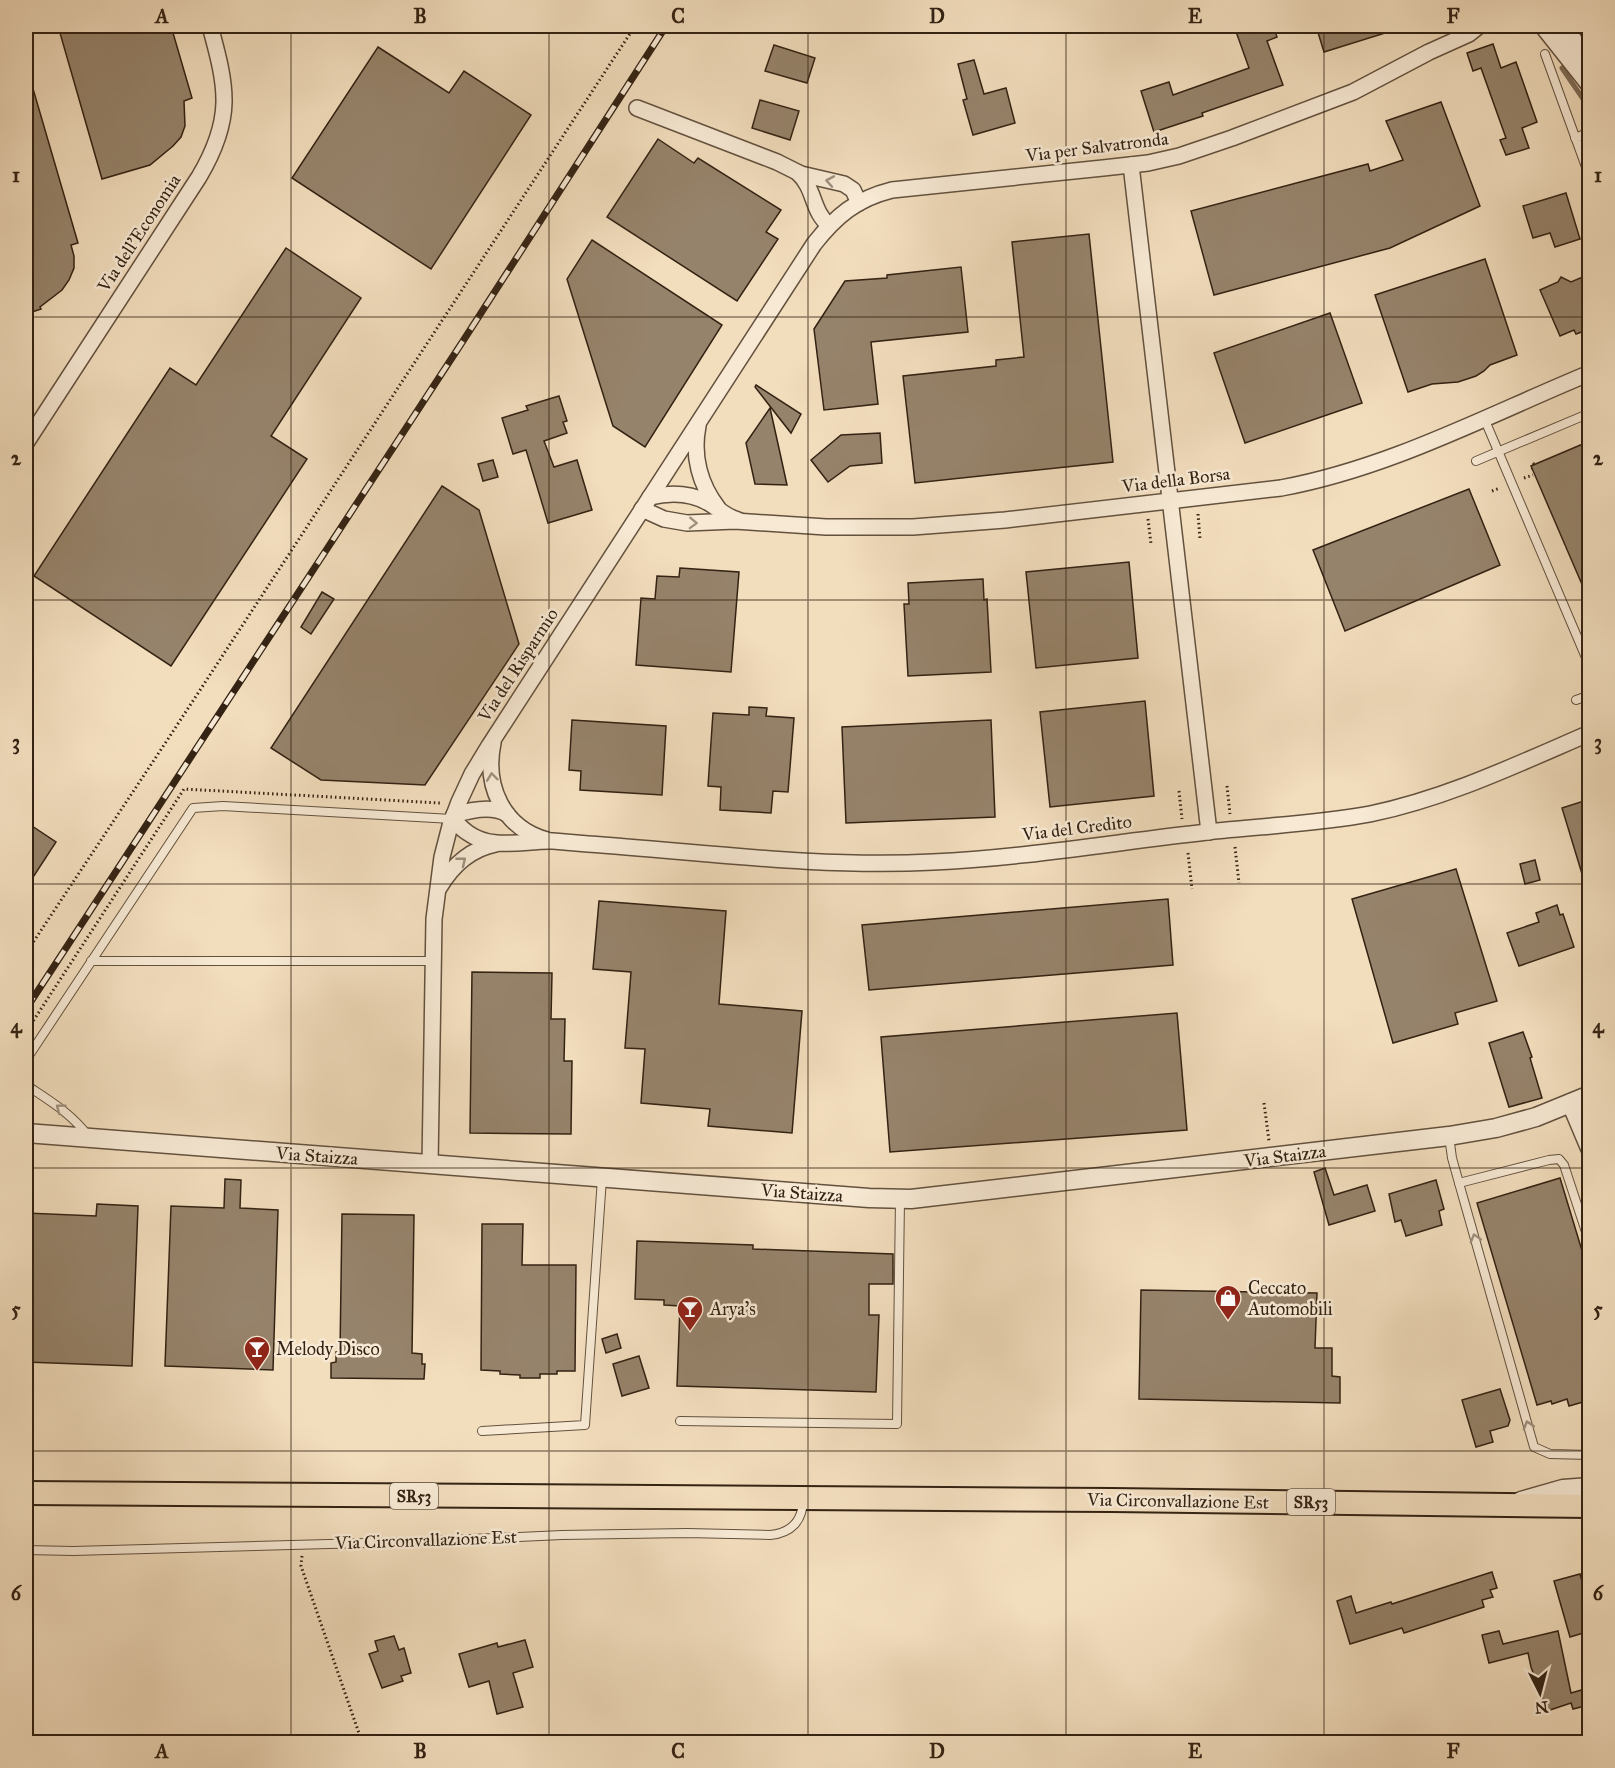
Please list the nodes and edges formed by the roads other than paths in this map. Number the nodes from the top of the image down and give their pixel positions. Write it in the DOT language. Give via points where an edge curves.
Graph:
graph roads {
  1 [pos="210,26"];
  2 [pos="1457,26"];
  3 [pos="1479,26"];
  4 [pos="1544,26"];
  5 [pos="1564,27"];
  6 [pos="1429,52"];
  7 [pos="1545,54"];
  8 [pos="1590,66"];
  9 [pos="1590,84"];
  10 [pos="637,108"];
  11 [pos="1590,132"];
  12 [pos="1575,138"];
  13 [pos="1131,165"];
  14 [pos="794,170"];
  15 [pos="1590,178"];
  16 [pos="859,202"];
  17 [pos="829,225"];
  18 [pos="814,244"];
  19 [pos="1590,373"];
  20 [pos="1590,413"];
  21 [pos="702,415"];
  22 [pos="1484,418"];
  23 [pos="26,443"];
  24 [pos="1499,452"];
  25 [pos="1476,461"];
  26 [pos="1171,501"];
  27 [pos="646,503"];
  28 [pos="719,510"];
  29 [pos="746,522"];
  30 [pos="1590,668"];
  31 [pos="1590,694"];
  32 [pos="1576,700"];
  33 [pos="1590,734"];
  34 [pos="495,736"];
  35 [pos="507,814"];
  36 [pos="453,817"];
  37 [pos="1209,832"];
  38 [pos="553,841"];
  39 [pos="499,843"];
  40 [pos="436,893"];
  41 [pos="91,960"];
  42 [pos="432,961"];
  43 [pos="26,1060"];
  44 [pos="26,1085"];
  45 [pos="1590,1095"];
  46 [pos="1571,1103"];
  47 [pos="26,1133"];
  48 [pos="1449,1136"];
  49 [pos="90,1138"];
  50 [pos="1590,1148"];
  51 [pos="430,1165"];
  52 [pos="602,1178"];
  53 [pos="1459,1183"];
  54 [pos="900,1199"];
  55 [pos="1590,1244"];
  56 [pos="680,1421"];
  57 [pos="483,1431"];
  58 [pos="1590,1455"];
  59 [pos="1590,1487"];
  60 [pos="26,1493"];
  61 [pos="803,1498"];
  62 [pos="1511,1505"];
  63 [pos="1590,1506"];
  64 [pos="26,1550"];
  1 -- 23 [label="street, Via dell'Economia" via="225,97 212,154"];
  2 -- 6 [label="street, Via per Salvatronda"];
  3 -- 6 [label="street, Via per Salvatronda"];
  4 -- 9 [label="street"];
  5 -- 8 [label="street"];
  6 -- 13 [label="street, Via per Salvatronda" via="1315,107 1190,153"];
  7 -- 12 [label="lane"];
  10 -- 14 [label="street"];
  11 -- 12 [label="lane"];
  12 -- 15 [label="lane"];
  13 -- 16 [label="street, Via per Salvatronda" via="901,188"];
  13 -- 26 [label="street"];
  16 -- 14 [label="street, one-way" via="853,190 844,184"];
  14 -- 17 [label="street" via="805,180 819,214"];
  16 -- 17 [label="street, Via per Salvatronda"];
  17 -- 18 [label="street, Via per Salvatronda"];
  18 -- 21 [label="street, Via del Risparmio"];
  19 -- 22 [label="street, Via della Borsa"];
  20 -- 24 [label="lane"];
  21 -- 27 [label="street, Via del Risparmio"];
  21 -- 28 [label="street" via="696,441 699,470"];
  22 -- 24 [label="lane"];
  22 -- 26 [label="street, Via della Borsa" via="1326,479"];
  24 -- 25 [label="lane"];
  24 -- 30 [label="lane"];
  26 -- 29 [label="street, Via della Borsa" via="941,526 826,527"];
  26 -- 37 [label="street"];
  27 -- 28 [label="street, Via della Borsa" via="669,494 683,494"];
  27 -- 29 [label="street, Via della Borsa, one-way" via="664,519 687,523"];
  27 -- 34 [label="street, Via del Risparmio"];
  28 -- 29 [label="street, Via della Borsa"];
  31 -- 32 [label="lane"];
  33 -- 37 [label="street, Via del Credito" via="1423,801 1340,819"];
  35 -- 34 [label="street, Via del Credito, one-way" via="492,782"];
  34 -- 36 [label="street, Via del Risparmio"];
  35 -- 36 [label="street" via="489,809"];
  35 -- 38 [label="street, Via del Credito" via="532,834"];
  36 -- 39 [label="street, Via del Credito" via="472,836"];
  36 -- 40 [label="street, Via del Risparmio"];
  36 -- 41 [label="lane" via="223,806 193,808"];
  37 -- 38 [label="street, Via del Credito" via="977,859 903,863 795,860"];
  38 -- 39 [label="street, Via del Credito"];
  40 -- 39 [label="street, Via del Credito, one-way" via="458,863"];
  40 -- 42 [label="street, Via del Risparmio"];
  41 -- 42 [label="lane"];
  41 -- 43 [label="lane"];
  42 -- 51 [label="street, Via del Risparmio"];
  49 -- 44 [label="lane, one-way" via="60,1107"];
  45 -- 46 [label="street, Via Staizza"];
  46 -- 48 [label="street, Via Staizza" via="1514,1124"];
  46 -- 50 [label="street"];
  47 -- 49 [label="street, Via Staizza"];
  48 -- 53 [label="lane"];
  48 -- 54 [label="street, Via Staizza"];
  49 -- 51 [label="street, Via Staizza"];
  51 -- 52 [label="street, Via Staizza"];
  52 -- 54 [label="street, Via Staizza"];
  52 -- 57 [label="lane" via="585,1425"];
  53 -- 55 [label="lane" via="1559,1159"];
  58 -- 53 [label="lane, one-way" via="1550,1454 1534,1447"];
  54 -- 56 [label="lane" via="897,1424"];
  59 -- 62 [label="street" via="1563,1489"];
  60 -- 61 [label="main road, Via Circonvallazione Est / SR53"];
  61 -- 62 [label="main road, Via Circonvallazione Est / SR53"];
  61 -- 64 [label="lane, Via Circonvallazione Est" via="802,1513 792,1528 770,1535 562,1535"];
  62 -- 63 [label="main road, Via Circonvallazione Est / SR53"];
}
